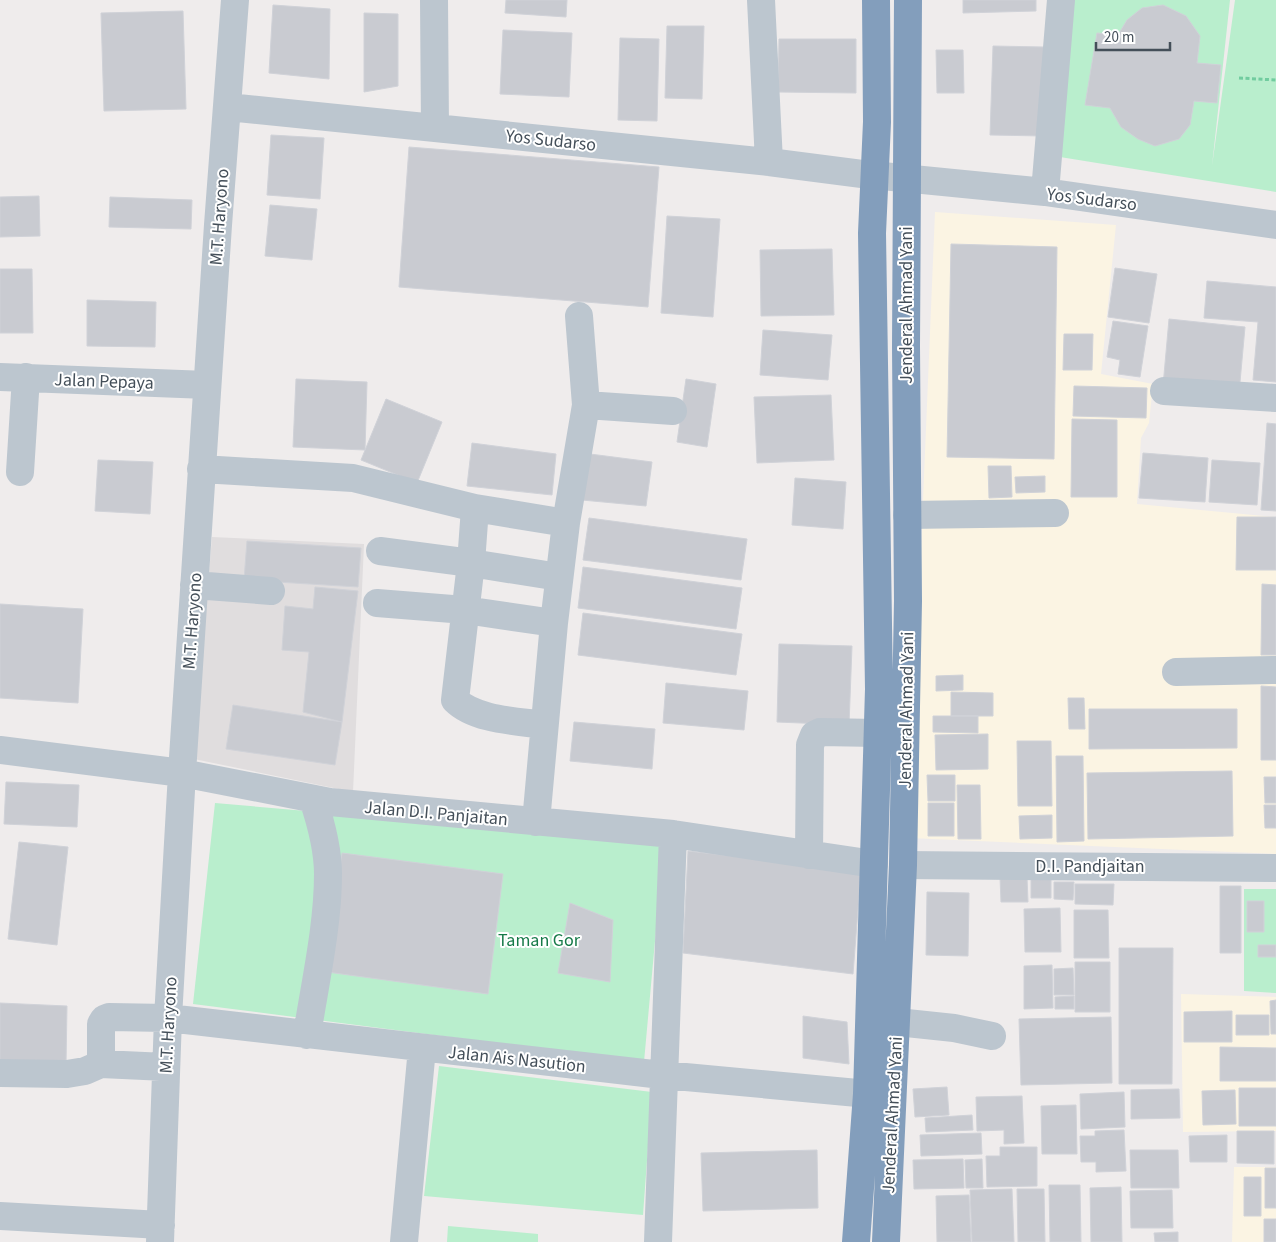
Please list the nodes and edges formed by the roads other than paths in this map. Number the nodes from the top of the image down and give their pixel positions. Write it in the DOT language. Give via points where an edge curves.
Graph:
graph roads {
  1 [pos="235,0"];
  2 [pos="434,0"];
  3 [pos="761,0"];
  4 [pos="876,0"];
  5 [pos="908,0"];
  6 [pos="1061,0"];
  7 [pos="228,107"];
  8 [pos="434,128"];
  9 [pos="769,162"];
  10 [pos="875,174"];
  11 [pos="907,178"];
  12 [pos="1045,192"];
  13 [pos="1276,225"];
  14 [pos="579,316"];
  15 [pos="13,377"];
  16 [pos="207,385"];
  17 [pos="1164,391"];
  18 [pos="1276,398"];
  19 [pos="586,405"];
  20 [pos="673,411"];
  21 [pos="202,469"];
  22 [pos="20,472"];
  23 [pos="475,508"];
  24 [pos="1055,513"];
  25 [pos="907,515"];
  26 [pos="566,523"];
  27 [pos="380,551"];
  28 [pos="471,563"];
  29 [pos="559,577"];
  30 [pos="194,586"];
  31 [pos="271,591"];
  32 [pos="377,603"];
  33 [pos="464,610"];
  34 [pos="554,623"];
  35 [pos="1276,670"];
  36 [pos="1176,672"];
  37 [pos="544,725"];
  38 [pos="878,733"];
  39 [pos="0,750"];
  40 [pos="182,773"];
  41 [pos="313,799"];
  42 [pos="536,822"];
  43 [pos="674,834"];
  44 [pos="809,854"];
  45 [pos="874,864"];
  46 [pos="903,865"];
  47 [pos="1276,868"];
  48 [pos="168,1018"];
  49 [pos="897,1022"];
  50 [pos="307,1035"];
  51 [pos="992,1036"];
  52 [pos="422,1048"];
  53 [pos="101,1064"];
  54 [pos="166,1067"];
  55 [pos="0,1073"];
  56 [pos="663,1075"];
  57 [pos="880,1096"];
  58 [pos="0,1216"];
  59 [pos="161,1233"];
  60 [pos="404,1242"];
  61 [pos="658,1242"];
  62 [pos="856,1242"];
  63 [pos="886,1242"];
  1 -- 7 [label="street, M.T. Haryono"];
  2 -- 8 [label="street"];
  3 -- 9 [label="street"];
  4 -- 10 [label="highway, Jenderal Ahmad Yani"];
  5 -- 11 [label="highway, Jenderal Ahmad Yani"];
  6 -- 12 [label="street"];
  7 -- 8 [label="street, Yos Sudarso"];
  7 -- 16 [label="street, M.T. Haryono"];
  8 -- 9 [label="street, Yos Sudarso"];
  9 -- 10 [label="street, Yos Sudarso"];
  10 -- 11 [label="street, Yos Sudarso"];
  10 -- 38 [label="highway, Jenderal Ahmad Yani" via="872,233"];
  11 -- 12 [label="street, Yos Sudarso"];
  11 -- 25 [label="highway, Jenderal Ahmad Yani"];
  12 -- 13 [label="street, Yos Sudarso"];
  14 -- 19 [label="street"];
  15 -- 16 [label="street, Jalan Pepaya"];
  15 -- 22 [label="street"];
  16 -- 21 [label="street, M.T. Haryono"];
  17 -- 18 [label="street"];
  19 -- 20 [label="street"];
  19 -- 26 [label="street"];
  21 -- 23 [label="street" via="353,478"];
  21 -- 30 [label="street, M.T. Haryono"];
  23 -- 26 [label="street"];
  23 -- 28 [label="street"];
  24 -- 25 [label="street"];
  25 -- 46 [label="highway, Jenderal Ahmad Yani"];
  26 -- 29 [label="street"];
  27 -- 28 [label="street"];
  28 -- 29 [label="street"];
  28 -- 33 [label="street"];
  29 -- 34 [label="street"];
  30 -- 31 [label="street"];
  30 -- 40 [label="street, M.T. Haryono"];
  32 -- 33 [label="street"];
  33 -- 34 [label="street"];
  33 -- 37 [label="street" via="454,700 462,707 481,714"];
  34 -- 37 [label="street"];
  35 -- 36 [label="street"];
  37 -- 42 [label="street"];
  38 -- 44 [label="street" via="820,732 814,735 810,745"];
  38 -- 45 [label="highway, Jenderal Ahmad Yani"];
  39 -- 40 [label="street, Jalan D.I. Panjaitan"];
  40 -- 41 [label="street, Jalan D.I. Panjaitan"];
  40 -- 48 [label="street, M.T. Haryono"];
  41 -- 42 [label="street, Jalan D.I. Panjaitan"];
  41 -- 50 [label="street" via="326,848 328,874 325,922"];
  42 -- 43 [label="street, Jalan D.I. Panjaitan"];
  43 -- 44 [label="street, Jalan D.I. Panjaitan"];
  43 -- 56 [label="street"];
  44 -- 45 [label="street, Jalan D.I. Panjaitan"];
  45 -- 57 [label="highway, Jenderal Ahmad Yani"];
  46 -- 47 [label="street, D.I. Pandjaitan"];
  46 -- 49 [label="highway, Jenderal Ahmad Yani"];
  48 -- 50 [label="street, Jalan Ais Nasution"];
  48 -- 53 [label="street, Jalan Ais Nasution" via="104,1019 101,1024"];
  48 -- 54 [label="street, M.T. Haryono"];
  49 -- 51 [label="street"];
  49 -- 57 [label="highway, Jenderal Ahmad Yani"];
  50 -- 52 [label="street, Jalan Ais Nasution"];
  52 -- 56 [label="street, Jalan Ais Nasution"];
  52 -- 60 [label="street"];
  53 -- 54 [label="street"];
  53 -- 55 [label="street" via="67,1074"];
  54 -- 59 [label="street, M.T. Haryono"];
  56 -- 57 [label="street, Jalan Ais Nasution"];
  56 -- 61 [label="street"];
  57 -- 62 [label="highway, Jenderal Ahmad Yani"];
  57 -- 63 [label="highway, Jenderal Ahmad Yani"];
  58 -- 59 [label="street"];
}
